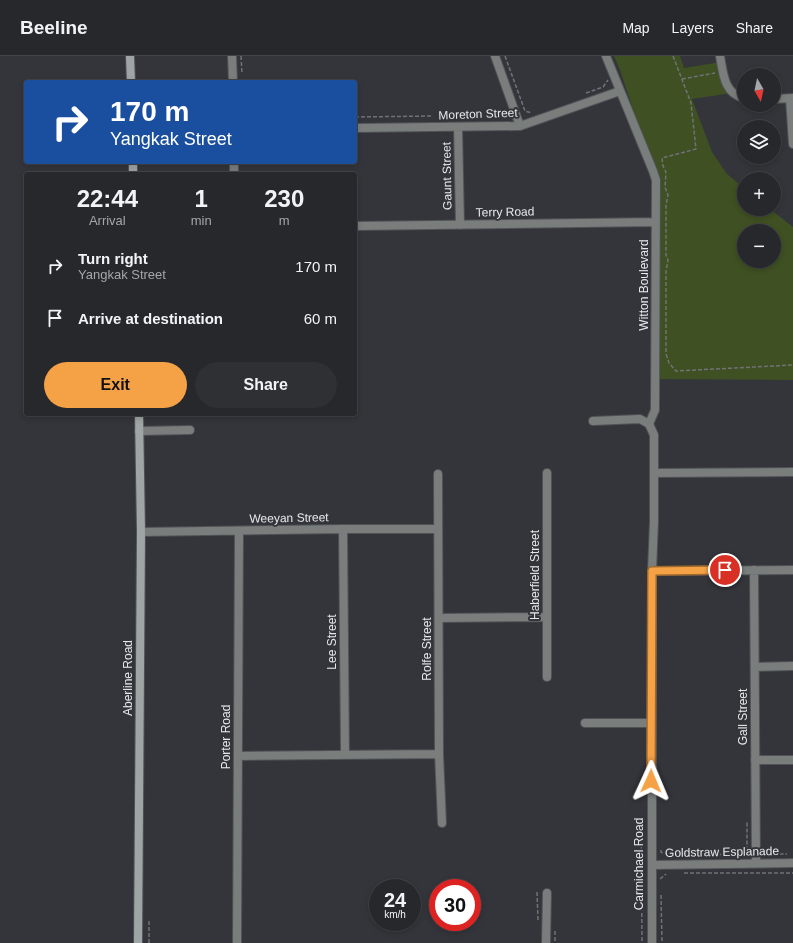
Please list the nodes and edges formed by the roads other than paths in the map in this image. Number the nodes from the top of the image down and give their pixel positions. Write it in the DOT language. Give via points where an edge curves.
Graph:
graph roads {
  1 [pos="130,56"];
  2 [pos="232,56"];
  3 [pos="495,56"];
  4 [pos="606,56"];
  5 [pos="720,56"];
  6 [pos="131,80"];
  7 [pos="232,80"];
  8 [pos="620,91"];
  9 [pos="737,96"];
  10 [pos="791,98"];
  11 [pos="781,99"];
  12 [pos="520,126"];
  13 [pos="458,127"];
  14 [pos="357,128"];
  15 [pos="793,144"];
  16 [pos="656,222"];
  17 [pos="460,225"];
  18 [pos="357,226"];
  19 [pos="139,416"];
  20 [pos="593,421"];
  21 [pos="649,424"];
  22 [pos="190,430"];
  23 [pos="139,431"];
  24 [pos="793,472"];
  25 [pos="547,473"];
  26 [pos="654,473"];
  27 [pos="438,474"];
  28 [pos="343,529"];
  29 [pos="438,529"];
  30 [pos="239,530"];
  31 [pos="140,532"];
  32 [pos="754,570"];
  33 [pos="793,570"];
  34 [pos="652,571"];
  35 [pos="547,617"];
  36 [pos="439,618"];
  37 [pos="793,666"];
  38 [pos="755,667"];
  39 [pos="547,677"];
  40 [pos="585,723"];
  41 [pos="652,723"];
  42 [pos="439,754"];
  43 [pos="345,755"];
  44 [pos="238,756"];
  45 [pos="755,760"];
  46 [pos="793,760"];
  47 [pos="442,823"];
  48 [pos="756,863"];
  49 [pos="793,863"];
  50 [pos="652,865"];
  51 [pos="547,893"];
  52 [pos="138,943"];
  53 [pos="237,943"];
  54 [pos="546,943"];
  55 [pos="652,943"];
  1 -- 6 [label="street"];
  2 -- 7 [label="street"];
  3 -- 12 [label="street"];
  4 -- 8 [label="street, Witton Boulevard"];
  5 -- 9 [label="street" via="727,87"];
  8 -- 12 [label="street, Moreton Street"];
  8 -- 16 [label="street, Witton Boulevard" via="656,180"];
  10 -- 11 [label="street"];
  10 -- 15 [label="street"];
  12 -- 13 [label="street, Moreton Street"];
  13 -- 14 [label="street, Moreton Street"];
  13 -- 17 [label="street, Gaunt Street"];
  16 -- 17 [label="street, Terry Road"];
  16 -- 21 [label="street, Witton Boulevard" via="655,410"];
  17 -- 18 [label="street, Terry Road"];
  19 -- 23 [label="street, Aberline Road"];
  20 -- 21 [label="street" via="640,419"];
  21 -- 26 [label="street" via="654,434"];
  22 -- 23 [label="street"];
  23 -- 31 [label="street, Aberline Road"];
  24 -- 26 [label="street"];
  25 -- 35 [label="street, Haberfield Street"];
  26 -- 34 [label="street, Carmichael Road"];
  27 -- 29 [label="street, Rolfe Street"];
  28 -- 29 [label="street, Weeyan Street"];
  28 -- 30 [label="street, Weeyan Street"];
  28 -- 43 [label="street, Lee Street"];
  29 -- 36 [label="street, Rolfe Street"];
  30 -- 31 [label="street, Weeyan Street"];
  30 -- 44 [label="street, Porter Road"];
  31 -- 52 [label="street, Aberline Road"];
  32 -- 33 [label="street"];
  32 -- 34 [label="street"];
  32 -- 38 [label="street, Gall Street"];
  34 -- 41 [label="street, Carmichael Road"];
  35 -- 36 [label="street"];
  35 -- 39 [label="street, Haberfield Street"];
  36 -- 42 [label="street, Rolfe Street"];
  37 -- 38 [label="street"];
  38 -- 45 [label="street, Gall Street"];
  40 -- 41 [label="street"];
  41 -- 50 [label="street, Carmichael Road"];
  42 -- 43 [label="street"];
  42 -- 47 [label="street, Rolfe Street"];
  43 -- 44 [label="street"];
  44 -- 53 [label="street, Porter Road"];
  45 -- 46 [label="street"];
  45 -- 48 [label="street, Gall Street"];
  48 -- 49 [label="street, Goldstraw Esplanade"];
  48 -- 50 [label="street, Goldstraw Esplanade"];
  50 -- 55 [label="street, Carmichael Road"];
  51 -- 54 [label="street"];
}
